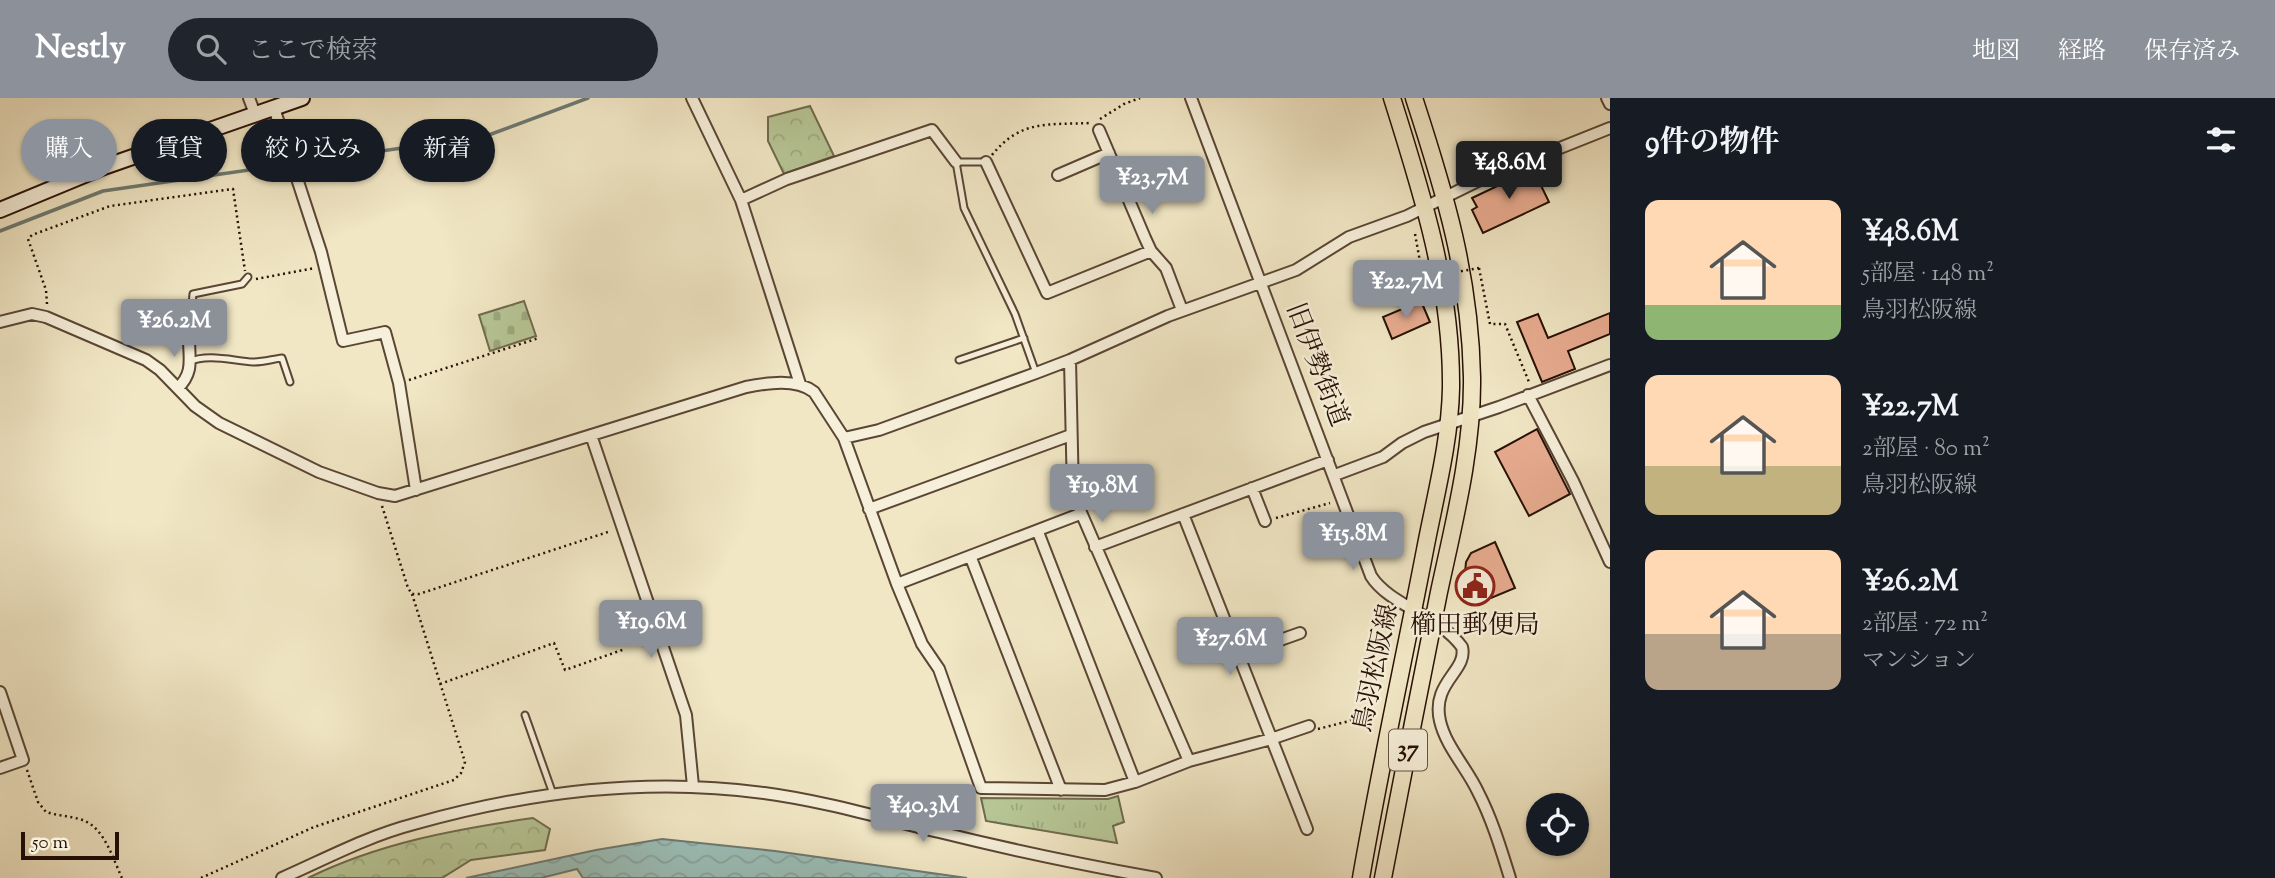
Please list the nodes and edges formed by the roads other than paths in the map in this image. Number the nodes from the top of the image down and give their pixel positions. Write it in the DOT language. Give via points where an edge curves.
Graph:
graph roads {
  1 [pos="249,98"];
  2 [pos="302,98"];
  3 [pos="692,98"];
  4 [pos="1191,98"];
  5 [pos="1392,98"];
  6 [pos="1415,98"];
  7 [pos="1607,98"];
  8 [pos="1610,104"];
  9 [pos="274,108"];
  10 [pos="255,114"];
  11 [pos="1610,128"];
  12 [pos="1099,130"];
  13 [pos="1109,153"];
  14 [pos="956,162"];
  15 [pos="986,162"];
  16 [pos="1058,175"];
  17 [pos="1446,197"];
  18 [pos="741,200"];
  19 [pos="1426,208"];
  20 [pos="0,210"];
  21 [pos="1151,251"];
  22 [pos="248,278"];
  23 [pos="1260,284"];
  24 [pos="1182,310"];
  25 [pos="0,322"];
  26 [pos="189,338"];
  27 [pos="1024,338"];
  28 [pos="959,360"];
  29 [pos="1070,360"];
  30 [pos="189,362"];
  31 [pos="1610,365"];
  32 [pos="1036,373"];
  33 [pos="290,383"];
  34 [pos="800,384"];
  35 [pos="178,388"];
  36 [pos="1528,395"];
  37 [pos="1471,416"];
  38 [pos="1449,423"];
  39 [pos="591,435"];
  40 [pos="1071,435"];
  41 [pos="844,438"];
  42 [pos="1328,460"];
  43 [pos="1335,475"];
  44 [pos="1252,488"];
  45 [pos="416,490"];
  46 [pos="869,509"];
  47 [pos="1080,514"];
  48 [pos="1183,514"];
  49 [pos="1265,521"];
  50 [pos="1038,532"];
  51 [pos="1095,547"];
  52 [pos="971,558"];
  53 [pos="1610,562"];
  54 [pos="897,584"];
  55 [pos="1414,609"];
  56 [pos="1433,622"];
  57 [pos="1300,633"];
  58 [pos="1238,656"];
  59 [pos="0,692"];
  60 [pos="525,715"];
  61 [pos="1309,726"];
  62 [pos="1271,739"];
  63 [pos="1189,761"];
  64 [pos="0,768"];
  65 [pos="1135,782"];
  66 [pos="693,786"];
  67 [pos="1061,790"];
  68 [pos="553,794"];
  69 [pos="1307,829"];
  70 [pos="282,878"];
  71 [pos="1156,878"];
  72 [pos="1361,878"];
  73 [pos="1382,878"];
  74 [pos="1510,878"];
  1 -- 10 [label="street"];
  2 -- 9 [label="main road"];
  3 -- 18 [label="street"];
  4 -- 23 [label="street, 旧伊勢街道"];
  5 -- 19 [label="main road, 鳥羽松阪線 / 37"];
  6 -- 17 [label="main road, 鳥羽松阪線 / 37"];
  7 -- 8 [label="street"];
  9 -- 10 [label="main road"];
  9 -- 45 [label="street" via="343,341 386,332"];
  10 -- 20 [label="main road" via="104,167"];
  11 -- 17 [label="street"];
  12 -- 13 [label="street"];
  13 -- 16 [label="street"];
  13 -- 21 [label="street"];
  14 -- 15 [label="lane"];
  14 -- 18 [label="street" via="932,130 787,179"];
  14 -- 27 [label="lane" via="964,208"];
  15 -- 21 [label="street" via="1047,293"];
  17 -- 19 [label="street"];
  17 -- 37 [label="main road, 鳥羽松阪線 / 37" via="1468,310"];
  18 -- 34 [label="street"];
  19 -- 23 [label="street" via="1349,237 1296,270"];
  19 -- 38 [label="main road, 鳥羽松阪線 / 37" via="1447,316"];
  21 -- 24 [label="street" via="1166,268"];
  22 -- 26 [label="lane" via="242,284 193,294"];
  23 -- 24 [label="street"];
  23 -- 42 [label="street, 旧伊勢街道"];
  24 -- 29 [label="street"];
  25 -- 35 [label="street" via="32,314 46,317 146,360"];
  26 -- 30 [label="street"];
  27 -- 28 [label="lane"];
  27 -- 32 [label="lane"];
  29 -- 32 [label="street"];
  29 -- 40 [label="street"];
  30 -- 33 [label="lane" via="282,358"];
  30 -- 35 [label="street" via="187,379"];
  31 -- 36 [label="street"];
  32 -- 41 [label="street"];
  34 -- 39 [label="street" via="746,387"];
  34 -- 41 [label="street" via="814,392"];
  35 -- 45 [label="street" via="219,423 319,472 378,493 395,496"];
  36 -- 37 [label="street"];
  36 -- 53 [label="street"];
  37 -- 38 [label="street"];
  37 -- 56 [label="main road, 鳥羽松阪線 / 37"];
  38 -- 43 [label="street" via="1414,436 1383,457"];
  38 -- 55 [label="main road, 鳥羽松阪線 / 37"];
  39 -- 45 [label="street"];
  39 -- 66 [label="street" via="686,715"];
  40 -- 46 [label="street"];
  40 -- 47 [label="street" via="1073,494"];
  41 -- 46 [label="street"];
  42 -- 43 [label="street, 旧伊勢街道"];
  42 -- 44 [label="street"];
  43 -- 55 [label="street, 旧伊勢街道" via="1375,583"];
  44 -- 48 [label="street"];
  44 -- 49 [label="street"];
  46 -- 54 [label="street"];
  47 -- 50 [label="street"];
  47 -- 51 [label="street"];
  48 -- 51 [label="street"];
  48 -- 58 [label="street"];
  50 -- 52 [label="street"];
  50 -- 65 [label="street"];
  51 -- 63 [label="street"];
  52 -- 54 [label="street"];
  52 -- 67 [label="street"];
  54 -- 67 [label="street" via="922,644 939,669 981,788"];
  55 -- 56 [label="street, 旧伊勢街道"];
  55 -- 72 [label="main road, 鳥羽松阪線 / 37"];
  56 -- 73 [label="main road, 鳥羽松阪線 / 37"];
  56 -- 74 [label="street, 旧伊勢街道" via="1464,651 1439,698 1440,722 1479,792"];
  57 -- 58 [label="street"];
  58 -- 62 [label="street"];
  59 -- 64 [label="street" via="23,760"];
  60 -- 68 [label="lane"];
  61 -- 62 [label="street"];
  62 -- 63 [label="street"];
  62 -- 69 [label="street"];
  63 -- 65 [label="street"];
  65 -- 67 [label="street" via="1105,790"];
  66 -- 68 [label="street"];
  66 -- 71 [label="street" via="809,800"];
  68 -- 70 [label="street" via="413,824"];
}
